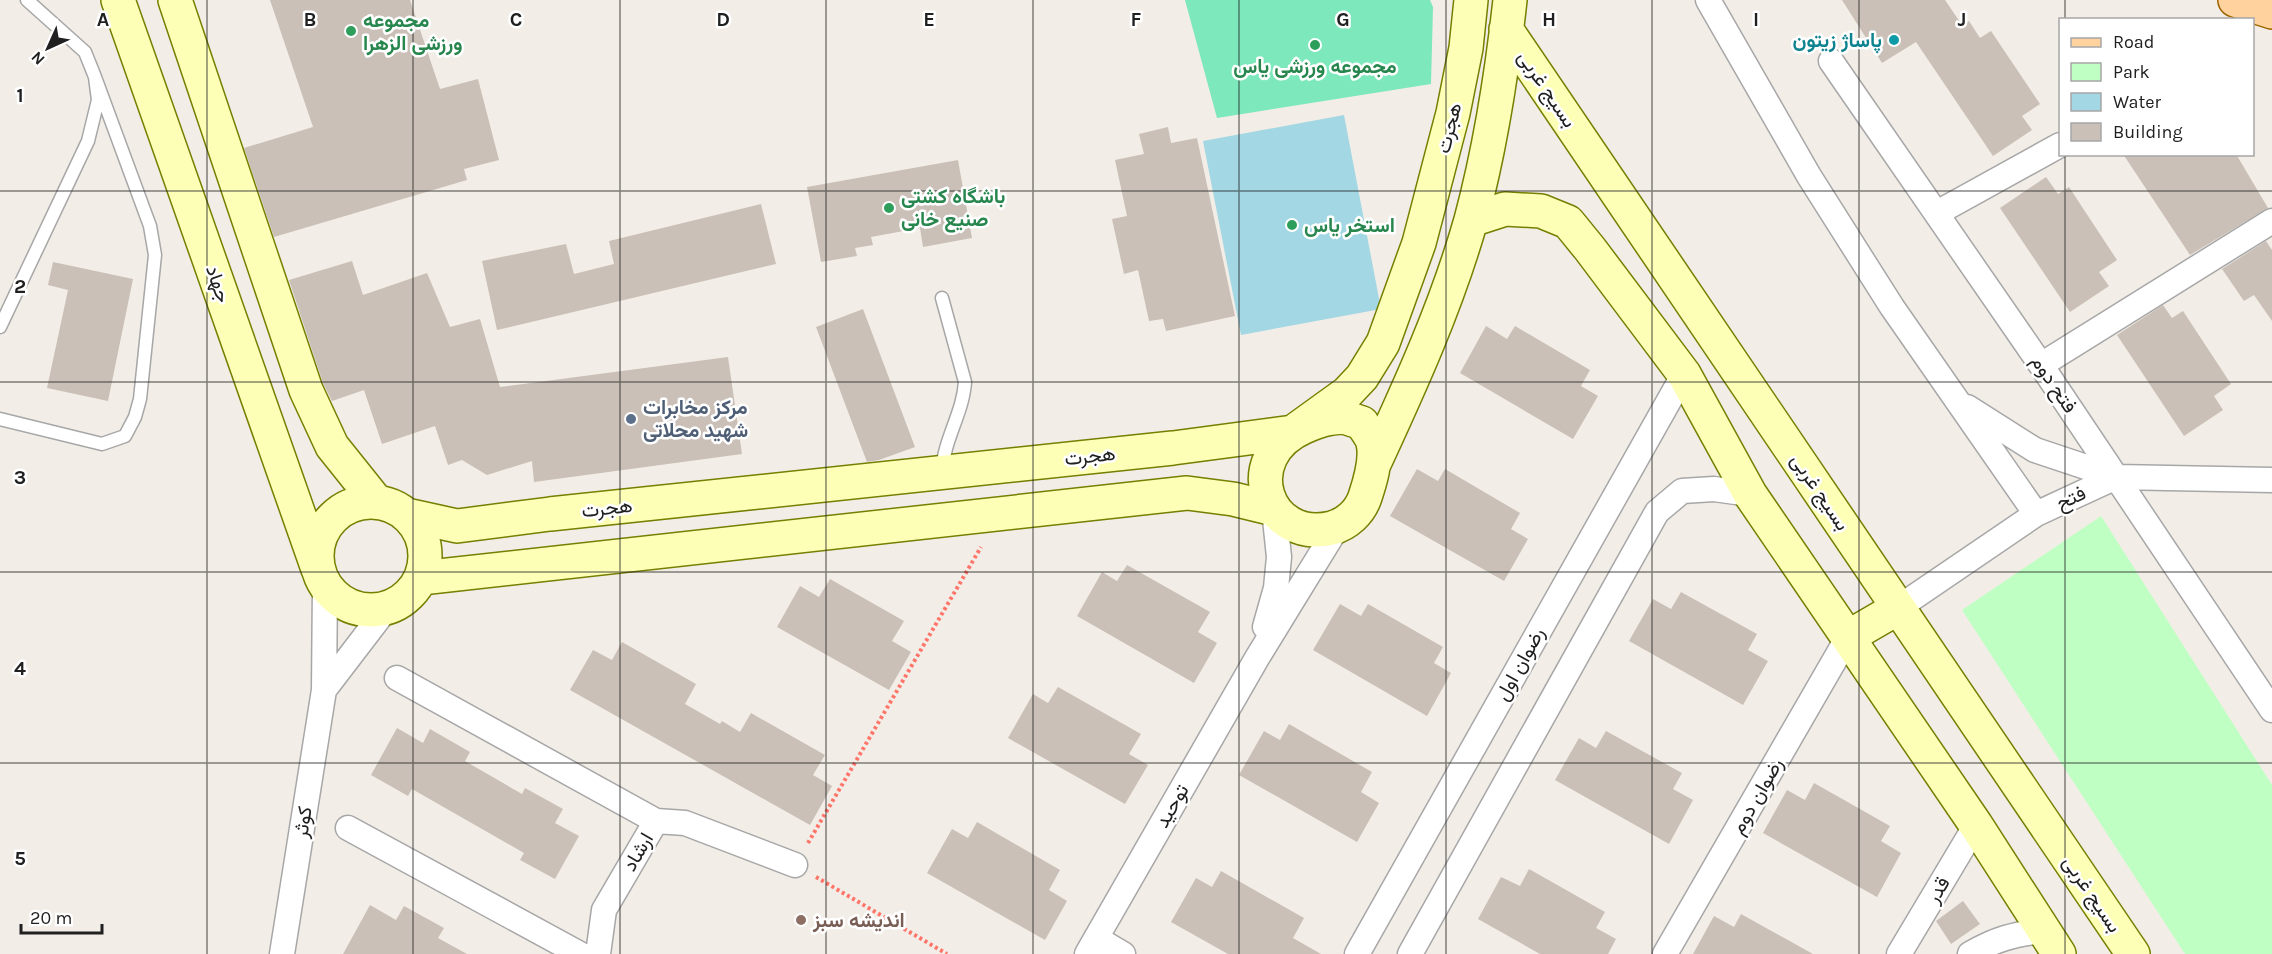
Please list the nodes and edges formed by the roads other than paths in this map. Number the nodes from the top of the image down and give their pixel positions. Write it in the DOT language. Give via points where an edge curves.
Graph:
graph roads {
  1 [pos="27,0"];
  2 [pos="118,0"];
  3 [pos="175,0"];
  4 [pos="1471,0"];
  5 [pos="1708,0"];
  6 [pos="2235,0"];
  7 [pos="2272,12"];
  8 [pos="1508,15"];
  9 [pos="1832,61"];
  10 [pos="95,77"];
  11 [pos="2059,146"];
  12 [pos="1937,213"];
  13 [pos="1471,220"];
  14 [pos="2272,222"];
  15 [pos="942,298"];
  16 [pos="0,327"];
  17 [pos="2041,364"];
  18 [pos="1684,374"];
  19 [pos="1955,399"];
  20 [pos="0,419"];
  21 [pos="1293,432"];
  22 [pos="1373,466"];
  23 [pos="942,472"];
  24 [pos="2116,477"];
  25 [pos="2272,480"];
  26 [pos="1750,494"];
  27 [pos="376,501"];
  28 [pos="1274,509"];
  29 [pos="407,514"];
  30 [pos="2036,514"];
  31 [pos="1338,526"];
  32 [pos="322,577"];
  33 [pos="421,578"];
  34 [pos="1898,608"];
  35 [pos="386,609"];
  36 [pos="1848,637"];
  37 [pos="1257,658"];
  38 [pos="397,678"];
  39 [pos="324,690"];
  40 [pos="2272,710"];
  41 [pos="656,821"];
  42 [pos="1976,825"];
  43 [pos="348,828"];
  44 [pos="795,865"];
  45 [pos="2051,943"];
  46 [pos="1092,946"];
  47 [pos="282,954"];
  48 [pos="580,954"];
  49 [pos="598,954"];
  50 [pos="1123,954"];
  51 [pos="1357,954"];
  52 [pos="1410,954"];
  53 [pos="1665,954"];
  54 [pos="1899,954"];
  55 [pos="1970,954"];
  56 [pos="2133,954"];
  1 -- 10 [label="lane" via="85,52"];
  2 -- 32 [label="main road, جهاد"];
  3 -- 27 [label="main road" via="306,390 332,446"];
  4 -- 21 [label="main road, هجرت" via="1453,113 1419,243 1383,343 1347,393"];
  5 -- 19 [label="street" via="1809,176"];
  6 -- 7 [label="main road"];
  8 -- 13 [label="main road, هجرت" via="1493,116"];
  8 -- 34 [label="main road, بسیج غربی"];
  9 -- 12 [label="street, فتح دوم"];
  10 -- 16 [label="lane" via="98,100 88,141"];
  10 -- 20 [label="lane" via="150,226 154,255 140,399 125,436 102,444"];
  11 -- 12 [label="street"];
  12 -- 17 [label="street, فتح دوم"];
  13 -- 18 [label="main road" via="1505,209 1541,211 1568,222"];
  13 -- 22 [label="main road, هجرت" via="1431,338"];
  14 -- 17 [label="street"];
  15 -- 23 [label="lane" via="965,382 964,397 943,453"];
  17 -- 24 [label="street, فتح دوم"];
  18 -- 26 [label="main road"];
  18 -- 51 [label="street, رضوان اول"];
  19 -- 24 [label="street" via="2034,450"];
  19 -- 30 [label="street"];
  21 -- 22 [label="main road" via="1325,418 1344,417 1362,423 1373,443"];
  21 -- 23 [label="main road, هجرت"];
  21 -- 28 [label="main road" via="1269,457 1265,475"];
  22 -- 31 [label="main road" via="1363,503"];
  23 -- 29 [label="main road, هجرت" via="457,526"];
  24 -- 25 [label="street, فتح"];
  24 -- 30 [label="street, فتح"];
  24 -- 40 [label="street, فتح دوم"];
  26 -- 36 [label="main road"];
  26 -- 52 [label="street" via="1714,489 1683,491 1658,512"];
  27 -- 29 [label="main road"];
  27 -- 32 [label="main road" via="359,502 330,520 316,552"];
  28 -- 31 [label="main road" via="1304,529"];
  28 -- 33 [label="main road" via="1187,493"];
  28 -- 37 [label="street" via="1279,557 1276,588"];
  29 -- 33 [label="main road" via="425,544"];
  30 -- 34 [label="street, فتح"];
  31 -- 37 [label="street"];
  32 -- 35 [label="main road" via="337,598 351,607"];
  32 -- 39 [label="street, کوثر"];
  33 -- 35 [label="main road" via="407,597"];
  34 -- 36 [label="main road"];
  34 -- 56 [label="main road, بسیج غربی"];
  35 -- 39 [label="street, کوثر"];
  36 -- 42 [label="main road"];
  36 -- 53 [label="street, رضوان دوم"];
  37 -- 46 [label="street, توحید"];
  38 -- 41 [label="street"];
  39 -- 47 [label="street, کوثر"];
  41 -- 44 [label="street, ارشاد" via="685,823"];
  41 -- 49 [label="street, ارشاد" via="604,910"];
  42 -- 45 [label="main road"];
  42 -- 54 [label="street, قدر"];
  43 -- 48 [label="street"];
  45 -- 55 [label="street" via="2014,934"];
  46 -- 50 [label="street"];
}
